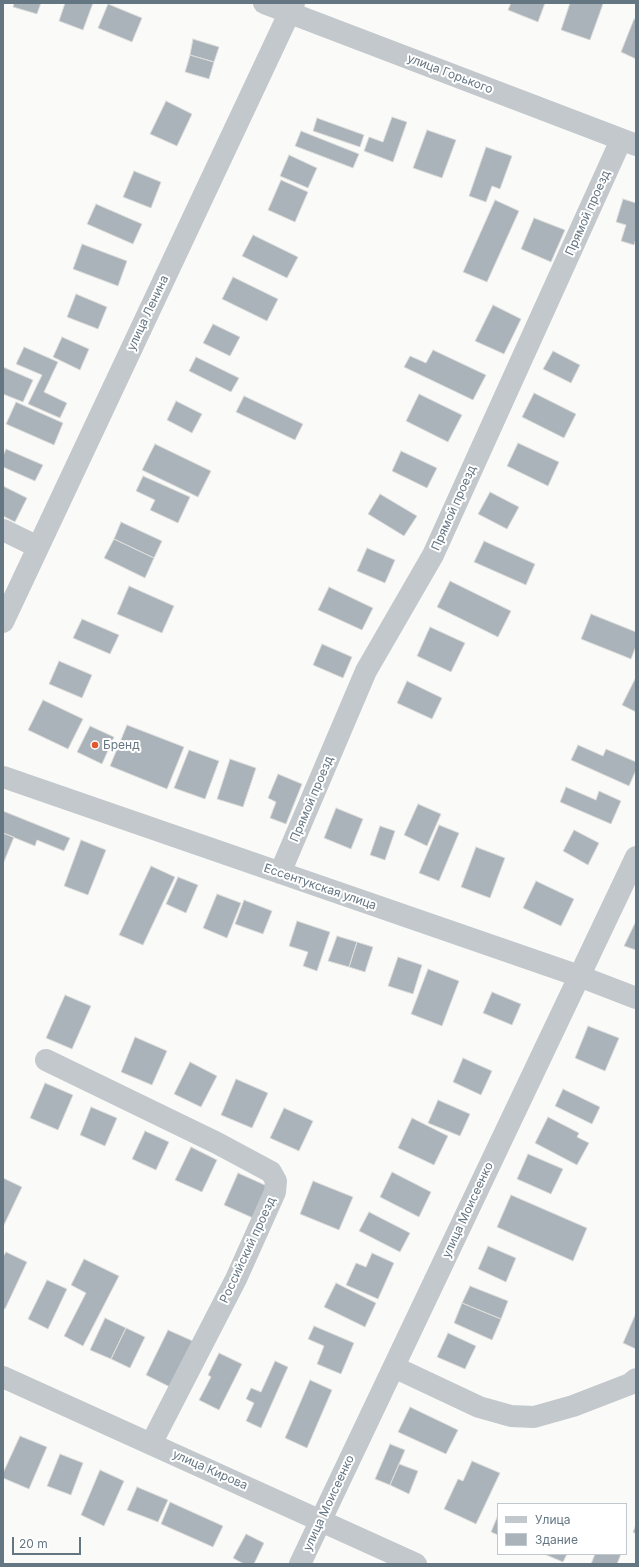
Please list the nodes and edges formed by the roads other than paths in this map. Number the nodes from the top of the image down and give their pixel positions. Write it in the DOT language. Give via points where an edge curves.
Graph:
graph roads {
  1 [pos="264,3"];
  2 [pos="291,8"];
  3 [pos="629,142"];
  4 [pos="3,530"];
  5 [pos="38,547"];
  6 [pos="3,622"];
  7 [pos="3,777"];
  8 [pos="636,857"];
  9 [pos="280,873"];
  10 [pos="579,976"];
  11 [pos="636,998"];
  12 [pos="46,1060"];
  13 [pos="394,1367"];
  14 [pos="3,1377"];
  15 [pos="636,1379"];
  16 [pos="151,1444"];
  17 [pos="321,1521"];
  18 [pos="300,1564"];
  19 [pos="416,1564"];
  1 -- 2 [label="street, улица Горького"];
  2 -- 3 [label="street, улица Горького"];
  2 -- 5 [label="street, улица Ленина"];
  3 -- 9 [label="street, Прямой проезд" via="433,556 366,671"];
  4 -- 5 [label="street"];
  5 -- 6 [label="street, улица Ленина"];
  7 -- 9 [label="street, Ессентукская улица"];
  8 -- 10 [label="street, улица Моисеенко"];
  9 -- 10 [label="street, Ессентукская улица"];
  10 -- 11 [label="street, Ессентукская улица"];
  10 -- 13 [label="street, улица Моисеенко"];
  12 -- 16 [label="street, Российский проезд" via="271,1172 276,1181 275,1192 236,1279"];
  13 -- 15 [label="street" via="480,1408 511,1416 534,1417 573,1406 630,1384"];
  13 -- 17 [label="street, улица Моисеенко"];
  14 -- 16 [label="street, улица Кирова"];
  16 -- 17 [label="street, улица Кирова"];
  17 -- 18 [label="street, улица Моисеенко"];
  17 -- 19 [label="street, улица Кирова"];
}
